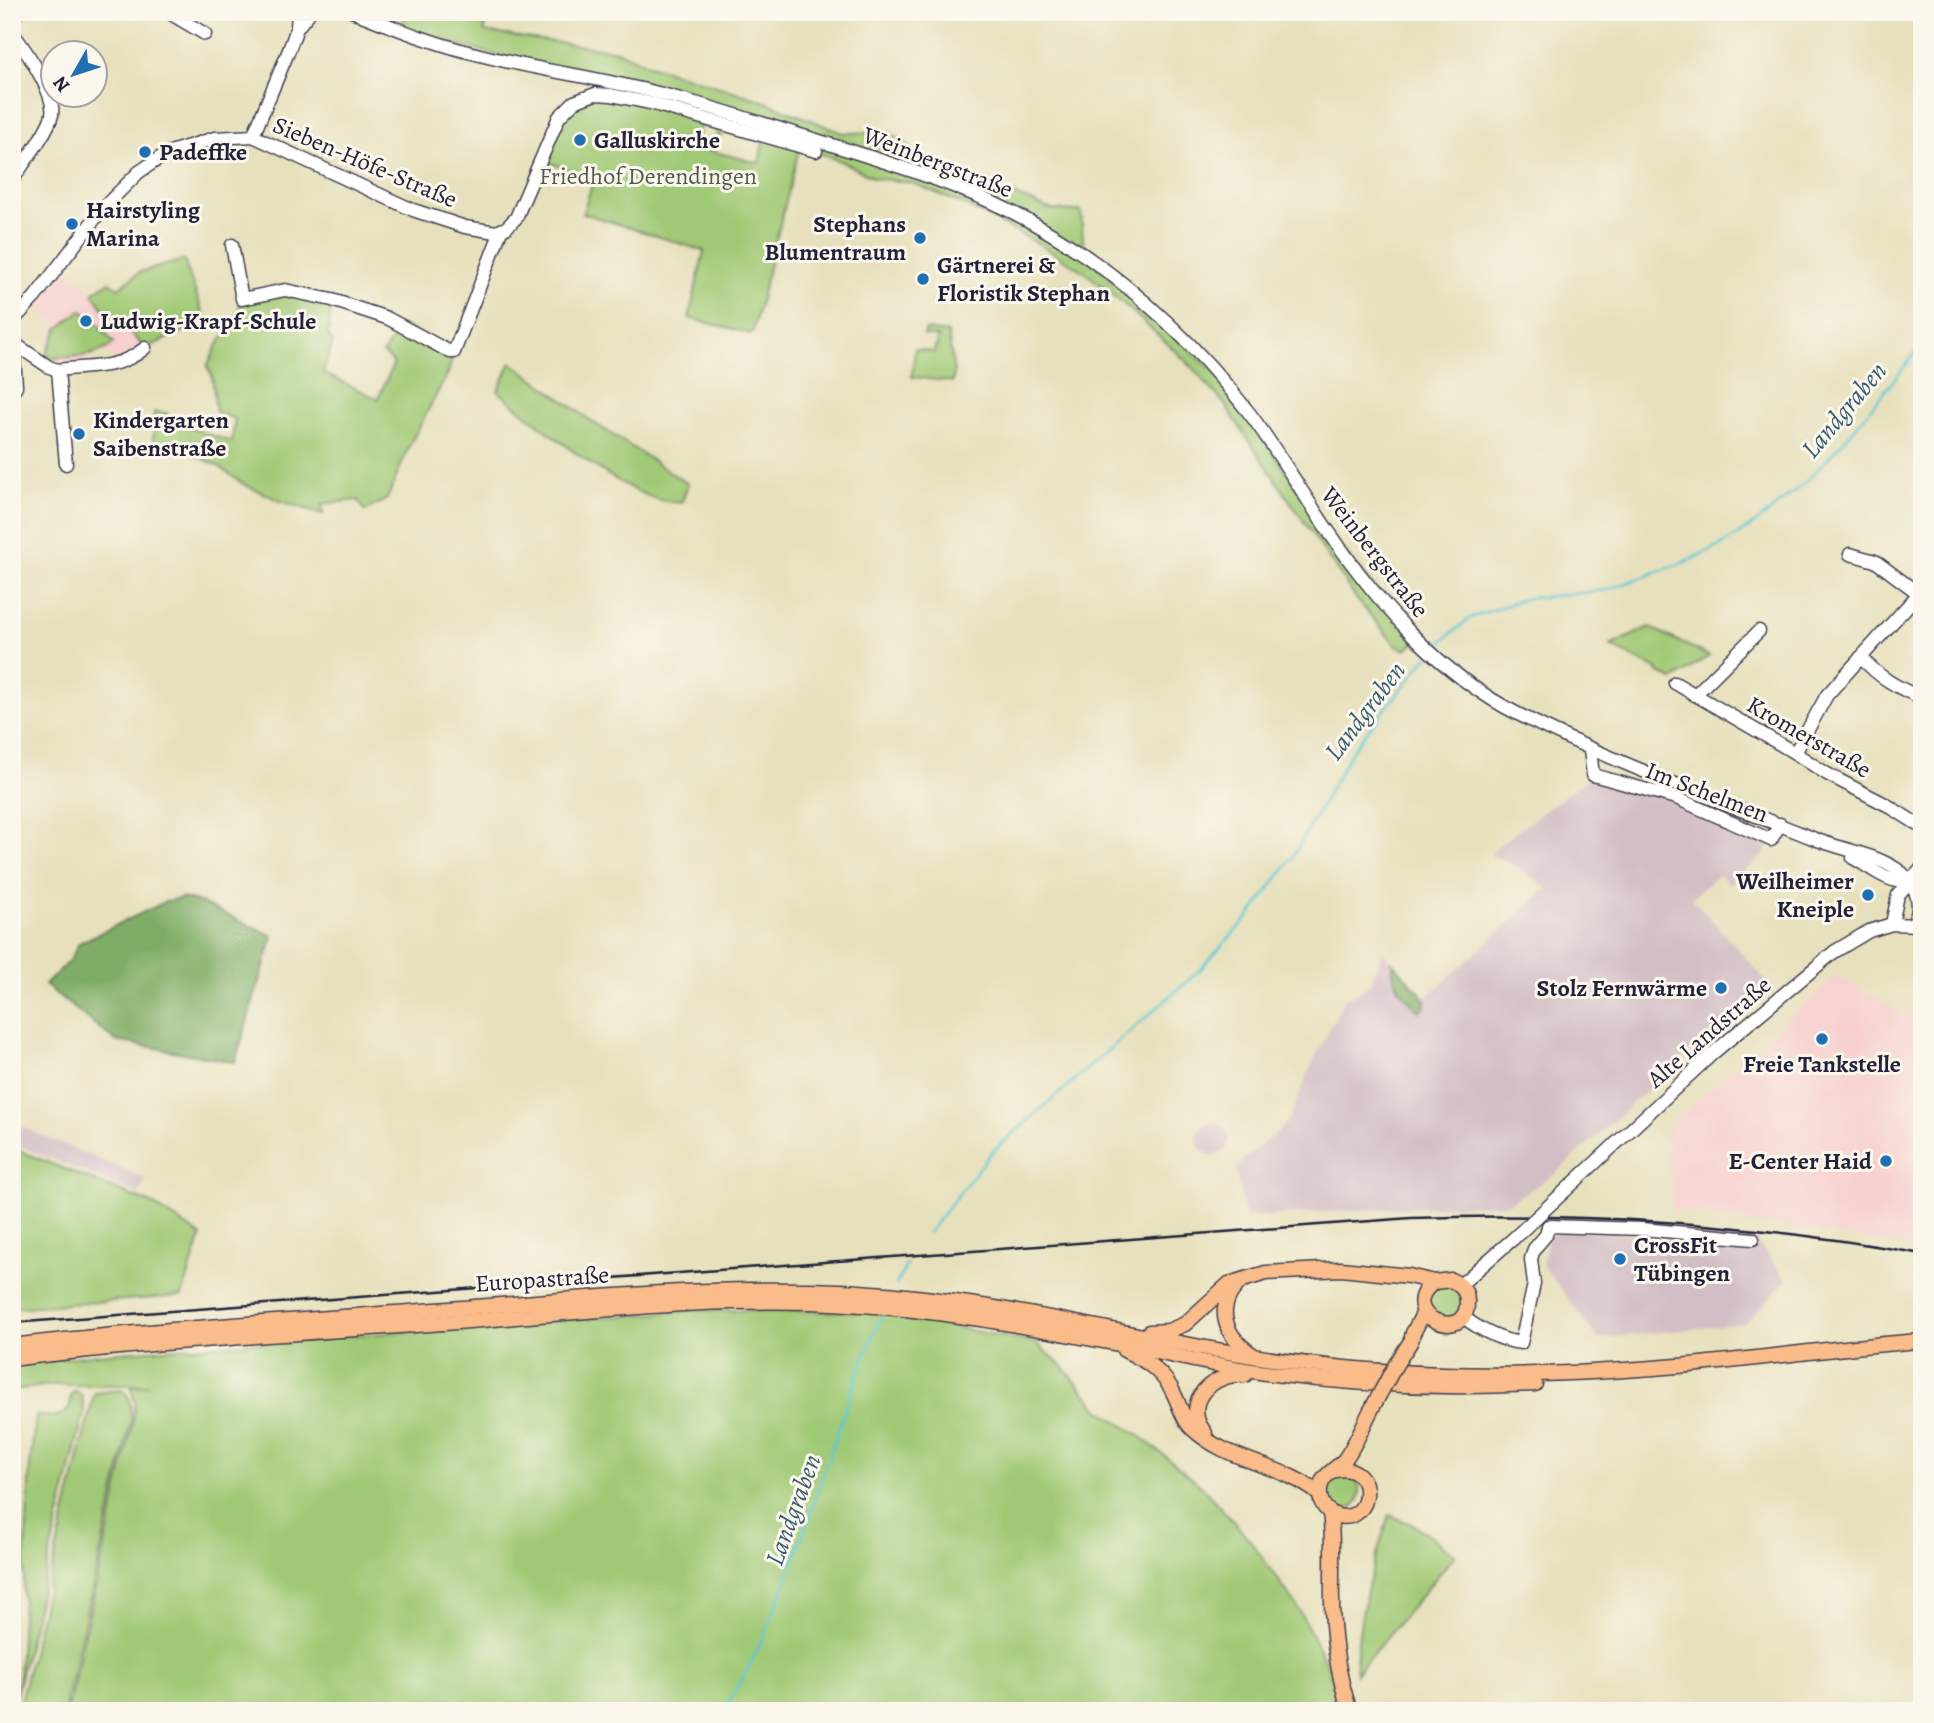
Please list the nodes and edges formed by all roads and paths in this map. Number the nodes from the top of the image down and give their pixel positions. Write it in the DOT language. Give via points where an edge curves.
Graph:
graph roads {
  1 [pos="18,12"];
  2 [pos="168,12"];
  3 [pos="299,12"];
  4 [pos="310,12"];
  5 [pos="354,12"];
  6 [pos="12,17"];
  7 [pos="297,27"];
  8 [pos="12,32"];
  9 [pos="205,34"];
  10 [pos="253,136"];
  11 [pos="816,151"];
  12 [pos="12,181"];
  13 [pos="501,231"];
  14 [pos="232,245"];
  15 [pos="12,322"];
  16 [pos="12,342"];
  17 [pos="145,348"];
  18 [pos="58,370"];
  19 [pos="12,394"];
  20 [pos="66,464"];
  21 [pos="1850,554"];
  22 [pos="1920,593"];
  23 [pos="1759,631"];
  24 [pos="1861,657"];
  25 [pos="1675,683"];
  26 [pos="1695,695"];
  27 [pos="1922,698"];
  28 [pos="1590,750"];
  29 [pos="1796,754"];
  30 [pos="1780,824"];
  31 [pos="1922,827"];
  32 [pos="1829,844"];
  33 [pos="1922,868"];
  34 [pos="1892,880"];
  35 [pos="1909,880"];
  36 [pos="1898,895"];
  37 [pos="1919,900"];
  38 [pos="1892,924"];
  39 [pos="1917,924"];
  40 [pos="1753,1239"];
  41 [pos="1387,1274"];
  42 [pos="1244,1279"];
  43 [pos="1434,1282"];
  44 [pos="1460,1285"];
  45 [pos="891,1301"];
  46 [pos="1424,1304"];
  47 [pos="1462,1316"];
  48 [pos="1436,1322"];
  49 [pos="1124,1333"];
  50 [pos="1411,1341"];
  51 [pos="1922,1341"];
  52 [pos="1107,1342"];
  53 [pos="12,1346"];
  54 [pos="1257,1358"];
  55 [pos="12,1359"];
  56 [pos="1655,1368"];
  57 [pos="1266,1373"];
  58 [pos="1358,1438"];
  59 [pos="1209,1441"];
  60 [pos="1331,1473"];
  61 [pos="1284,1474"];
  62 [pos="1358,1474"];
  63 [pos="1319,1494"];
  64 [pos="1330,1512"];
  65 [pos="1347,1516"];
  66 [pos="1334,1545"];
  67 [pos="1350,1711"];
  1 -- 6 [label="street"];
  2 -- 9 [label="street"];
  3 -- 7 [label="street"];
  4 -- 7 [label="street"];
  5 -- 28 [label="street, Weinbergstraße" via="474,54 631,87 879,160 972,193 1052,233 1148,304 1212,368 1253,418 1358,572 1419,641 1511,711"];
  7 -- 10 [label="street"];
  8 -- 12 [label="street" via="47,89 52,112"];
  10 -- 13 [label="street, Sieben-Höfe-Straße" via="412,210 479,230"];
  10 -- 15 [label="street, Sieben-Höfe-Straße" via="196,143 148,164 103,208"];
  11 -- 13 [label="street" via="633,99 595,94 582,98 559,117 521,210"];
  13 -- 14 [label="street" via="454,352 371,311 321,297 277,290 242,299"];
  16 -- 18 [label="street"];
  16 -- 19 [label="street" via="16,386"];
  17 -- 18 [label="street" via="117,364"];
  18 -- 20 [label="street"];
  21 -- 22 [label="street" via="1875,561"];
  22 -- 24 [label="street"];
  23 -- 26 [label="street"];
  24 -- 27 [label="street" via="1873,671"];
  24 -- 29 [label="street" via="1827,695"];
  25 -- 26 [label="street, Kromerstraße"];
  26 -- 29 [label="street, Kromerstraße"];
  28 -- 30 [label="street"];
  28 -- 30 [label="street, Im Schelmen" via="1593,775 1676,798 1771,840"];
  29 -- 31 [label="street, Kromerstraße"];
  30 -- 32 [label="street"];
  32 -- 34 [label="street"];
  32 -- 35 [label="street" via="1899,870"];
  33 -- 35 [label="street"];
  34 -- 35 [label="street"];
  34 -- 36 [label="street"];
  35 -- 36 [label="street"];
  35 -- 37 [label="street, Alte Landstraße"];
  36 -- 38 [label="street"];
  37 -- 39 [label="street, Alte Landstraße"];
  38 -- 39 [label="street, Alte Landstraße"];
  38 -- 44 [label="street, Alte Landstraße, bridge" via="1853,939 1825,959 1712,1054"];
  40 -- 47 [label="street" via="1548,1226 1531,1259 1534,1284 1521,1343 1488,1334"];
  41 -- 42 [label="main road" via="1303,1269"];
  41 -- 43 [label="main road"];
  41 -- 46 [label="main road" via="1408,1284"];
  42 -- 49 [label="main road" via="1215,1294 1185,1324 1168,1331"];
  42 -- 54 [label="main road" via="1233,1289 1224,1310 1231,1335"];
  43 -- 44 [label="main road"];
  43 -- 46 [label="main road" via="1427,1288"];
  44 -- 47 [label="main road" via="1467,1300"];
  45 -- 49 [label="main road, Europastraße" via="989,1306"];
  45 -- 52 [label="main road, Europastraße"];
  45 -- 53 [label="main road, Europastraße" via="794,1289 681,1292"];
  45 -- 55 [label="main road, Europastraße" via="684,1305"];
  46 -- 48 [label="main road"];
  46 -- 50 [label="main road"];
  47 -- 48 [label="main road" via="1452,1323"];
  48 -- 50 [label="main road"];
  49 -- 54 [label="main road"];
  50 -- 58 [label="main road, bridge"];
  51 -- 56 [label="main road"];
  52 -- 57 [label="main road"];
  52 -- 59 [label="main road" via="1165,1378 1192,1428"];
  54 -- 56 [label="main road" via="1441,1375"];
  56 -- 57 [label="main road" via="1611,1377 1488,1386"];
  57 -- 59 [label="main road" via="1220,1378 1207,1387 1197,1419"];
  58 -- 60 [label="main road"];
  58 -- 62 [label="main road"];
  59 -- 61 [label="main road"];
  60 -- 61 [label="main road"];
  60 -- 62 [label="main road" via="1347,1469"];
  60 -- 63 [label="main road"];
  61 -- 63 [label="main road"];
  62 -- 65 [label="main road" via="1367,1497 1360,1509"];
  63 -- 64 [label="main road"];
  64 -- 65 [label="main road"];
  64 -- 66 [label="main road"];
  65 -- 66 [label="main road"];
  66 -- 67 [label="main road" via="1336,1662"];
}
